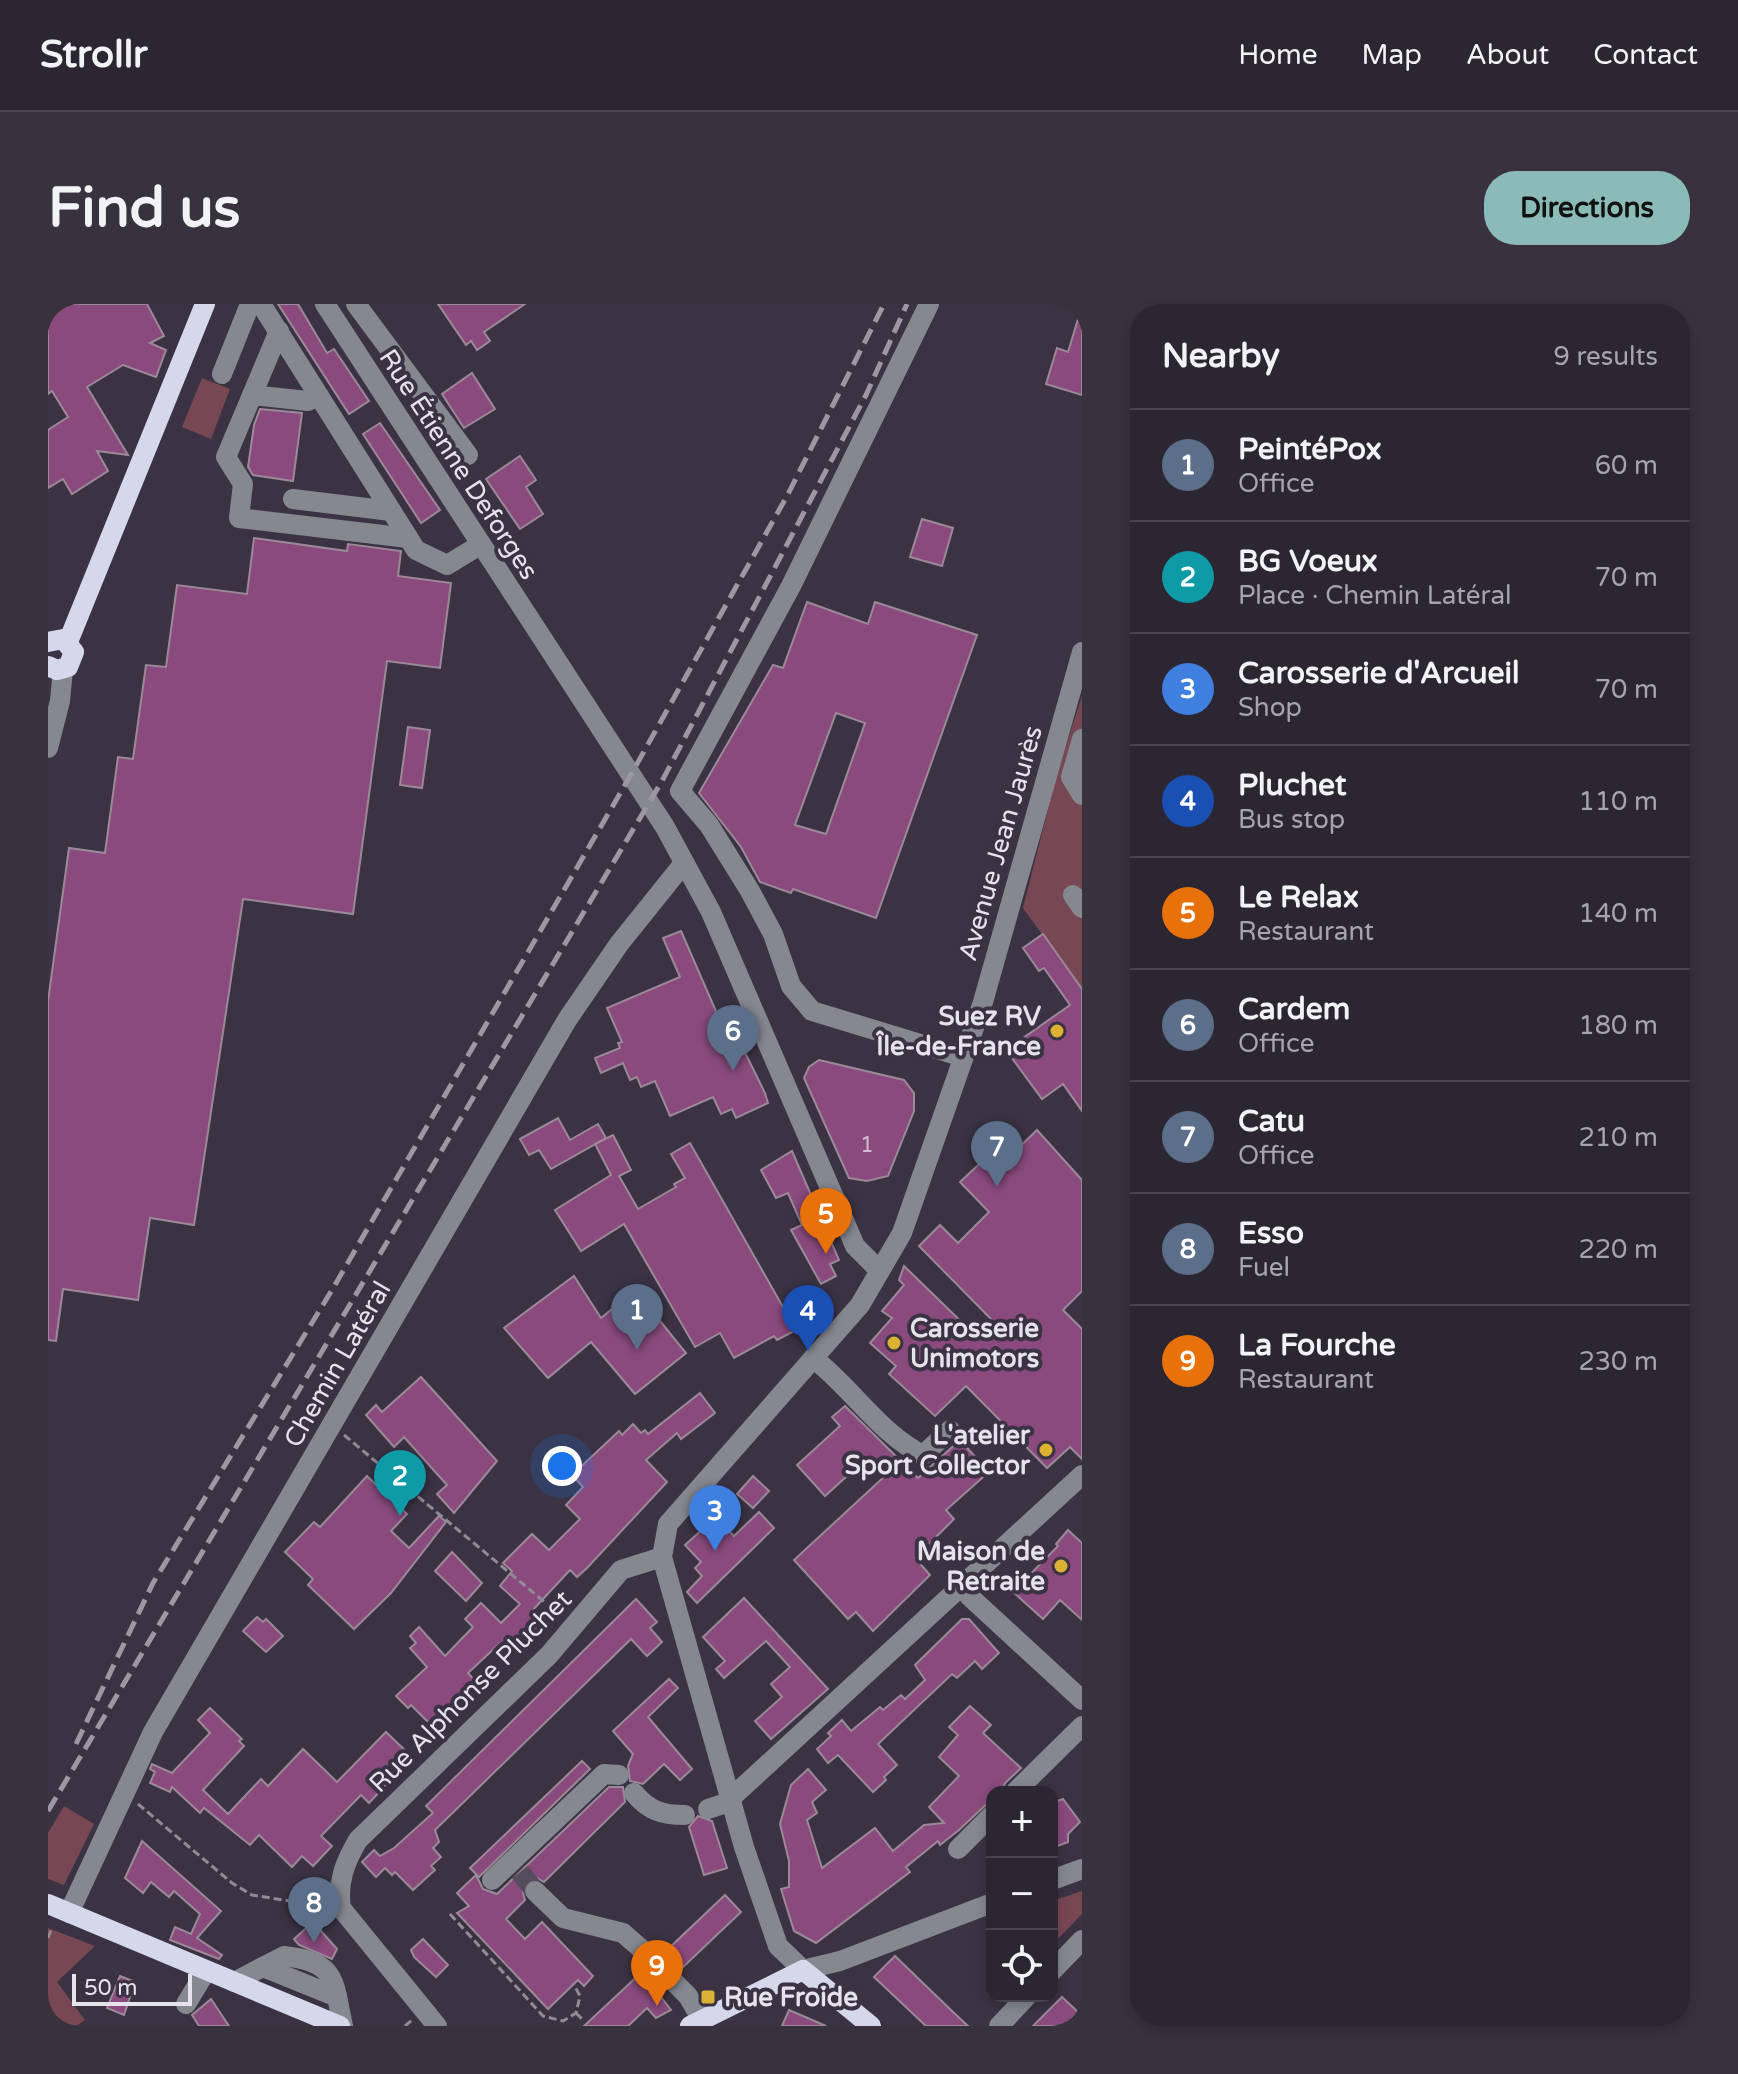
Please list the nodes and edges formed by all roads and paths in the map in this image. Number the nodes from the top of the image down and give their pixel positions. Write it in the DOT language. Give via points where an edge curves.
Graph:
graph roads {
  1 [pos="205,304"];
  2 [pos="250,304"];
  3 [pos="261,304"];
  4 [pos="325,304"];
  5 [pos="356,304"];
  6 [pos="929,304"];
  7 [pos="279,331"];
  8 [pos="222,374"];
  9 [pos="252,395"];
  10 [pos="319,396"];
  11 [pos="468,455"];
  12 [pos="293,499"];
  13 [pos="391,511"];
  14 [pos="408,538"];
  15 [pos="480,545"];
  16 [pos="58,642"];
  17 [pos="1082,652"];
  18 [pos="55,668"];
  19 [pos="1082,739"];
  20 [pos="48,748"];
  21 [pos="1082,795"];
  22 [pos="684,863"];
  23 [pos="963,1057"];
  24 [pos="879,1270"];
  25 [pos="813,1358"];
  26 [pos="332,1425"];
  27 [pos="950,1430"];
  28 [pos="1082,1475"];
  29 [pos="662,1557"];
  30 [pos="969,1596"];
  31 [pos="574,1627"];
  32 [pos="1082,1700"];
  33 [pos="1082,1726"];
  34 [pos="619,1775"];
  35 [pos="1021,1786"];
  36 [pos="124,1791"];
  37 [pos="634,1793"];
  38 [pos="731,1800"];
  39 [pos="708,1809"];
  40 [pos="685,1815"];
  41 [pos="986,1821"];
  42 [pos="958,1849"];
  43 [pos="1082,1869"];
  44 [pos="1058,1878"];
  45 [pos="492,1880"];
  46 [pos="535,1891"];
  47 [pos="48,1904"];
  48 [pos="986,1905"];
  49 [pos="341,1908"];
  50 [pos="450,1914"];
  51 [pos="61,1919"];
  52 [pos="48,1938"];
  53 [pos="1082,1940"];
  54 [pos="655,1961"];
  55 [pos="1058,1965"];
  56 [pos="803,1970"];
  57 [pos="206,1971"];
  58 [pos="671,1979"];
  59 [pos="234,1982"];
  60 [pos="573,1983"];
  61 [pos="1021,2002"];
  62 [pos="186,2004"];
  63 [pos="576,2013"];
  64 [pos="584,2021"];
  65 [pos="696,2023"];
  66 [pos="342,2026"];
  67 [pos="437,2026"];
  68 [pos="871,2026"];
  69 [pos="999,2026"];
  1 -- 16 [label="main road"];
  2 -- 8 [label="street"];
  3 -- 7 [label="street"];
  4 -- 15 [label="street, Rue Étienne Deforges"];
  5 -- 11 [label="street"];
  6 -- 23 [label="street" via="791,586 680,791 709,825 750,891 773,934 791,986 812,1011"];
  7 -- 9 [label="street"];
  7 -- 10 [label="street"];
  9 -- 10 [label="street" via="308,401"];
  9 -- 14 [label="street" via="226,457 243,484 239,518"];
  10 -- 13 [label="street"];
  12 -- 13 [label="street"];
  13 -- 14 [label="street"];
  14 -- 15 [label="street" via="416,550 447,565"];
  15 -- 22 [label="street, Rue Étienne Deforges"];
  16 -- 18 [label="main road" via="74,657"];
  17 -- 23 [label="street, Avenue Jean Jaurès"];
  18 -- 20 [label="street" via="60,701"];
  19 -- 21 [label="street" via="1071,777"];
  22 -- 24 [label="street, Rue Étienne Deforges" via="711,912 855,1246"];
  22 -- 26 [label="street, Chemin Latéral" via="567,1020"];
  23 -- 24 [label="street, Avenue Jean Jaurès" via="902,1233"];
  24 -- 25 [label="street" via="860,1305"];
  25 -- 27 [label="street" via="900,1443 923,1455"];
  25 -- 29 [label="street" via="668,1524"];
  26 -- 31 [label="path"];
  26 -- 36 [label="street, Chemin Latéral"];
  28 -- 38 [label="street"];
  29 -- 31 [label="street, Rue Alphonse Pluchet" via="621,1570"];
  29 -- 38 [label="street"];
  30 -- 32 [label="street"];
  31 -- 49 [label="street, Rue Alphonse Pluchet" via="358,1840 343,1871"];
  33 -- 35 [label="street"];
  34 -- 45 [label="street" via="604,1774 516,1867"];
  36 -- 49 [label="path" via="252,1895"];
  36 -- 51 [label="street, Chemin Latéral"];
  37 -- 40 [label="street" via="659,1813"];
  38 -- 39 [label="street"];
  38 -- 56 [label="street" via="778,1946"];
  41 -- 42 [label="street"];
  43 -- 44 [label="street"];
  46 -- 54 [label="street" via="563,1918 623,1933"];
  47 -- 51 [label="main road"];
  48 -- 56 [label="street"];
  49 -- 67 [label="street"];
  50 -- 63 [label="path" via="543,2016 563,2021"];
  51 -- 52 [label="path"];
  51 -- 57 [label="main road"];
  53 -- 55 [label="street"];
  56 -- 65 [label="main road"];
  56 -- 68 [label="main road"];
  57 -- 59 [label="main road"];
  57 -- 62 [label="street"];
  58 -- 65 [label="street" via="688,1996"];
  59 -- 66 [label="main road"];
  59 -- 66 [label="street" via="263,1967 337,1997"];
  60 -- 63 [label="path" via="580,1996"];
  61 -- 69 [label="street"];
  63 -- 64 [label="path"];
}
